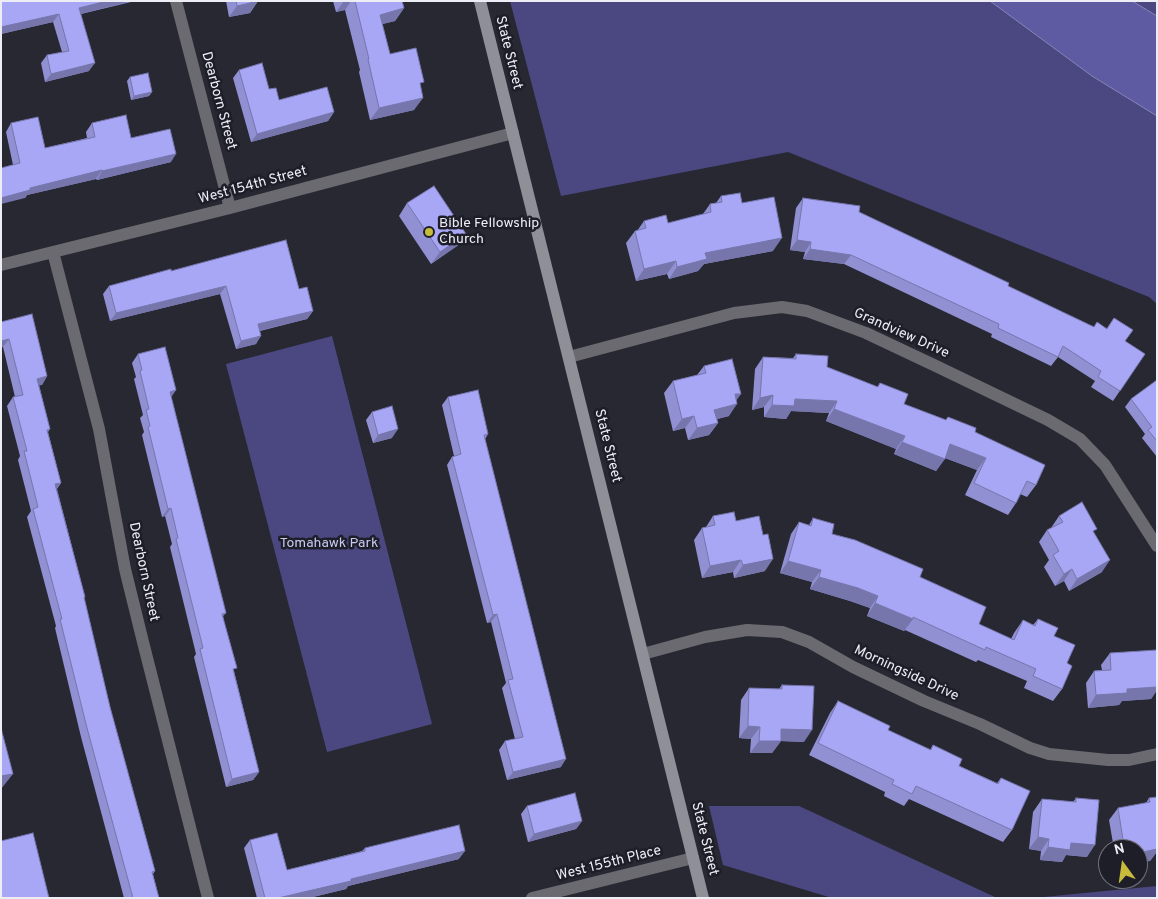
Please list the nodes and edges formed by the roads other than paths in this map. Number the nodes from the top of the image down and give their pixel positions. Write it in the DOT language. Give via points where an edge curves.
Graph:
graph roads {
  1 [pos="176,1"];
  2 [pos="480,1"];
  3 [pos="513,133"];
  4 [pos="230,208"];
  5 [pos="54,252"];
  6 [pos="1,265"];
  7 [pos="569,357"];
  8 [pos="1157,546"];
  9 [pos="643,654"];
  10 [pos="1157,754"];
  11 [pos="694,858"];
  12 [pos="208,898"];
  13 [pos="532,898"];
  14 [pos="704,898"];
  1 -- 4 [label="street, Dearborn Street"];
  2 -- 3 [label="main road, State Street"];
  3 -- 4 [label="street, West 154th Street"];
  3 -- 7 [label="main road, State Street"];
  4 -- 5 [label="street, West 154th Street"];
  5 -- 6 [label="street, West 154th Street"];
  5 -- 12 [label="street, Dearborn Street" via="99,429 125,570"];
  7 -- 8 [label="street, Grandview Drive" via="734,313 782,307 807,312 866,333 1048,420 1080,439 1105,465"];
  7 -- 9 [label="main road, State Street"];
  9 -- 10 [label="street, Morningside Drive" via="705,637 747,630 782,632 809,642 924,702 1030,748 1057,755 1108,760 1129,760"];
  9 -- 11 [label="main road, State Street"];
  11 -- 13 [label="street, West 155th Place"];
  11 -- 14 [label="main road, State Street"];
}
